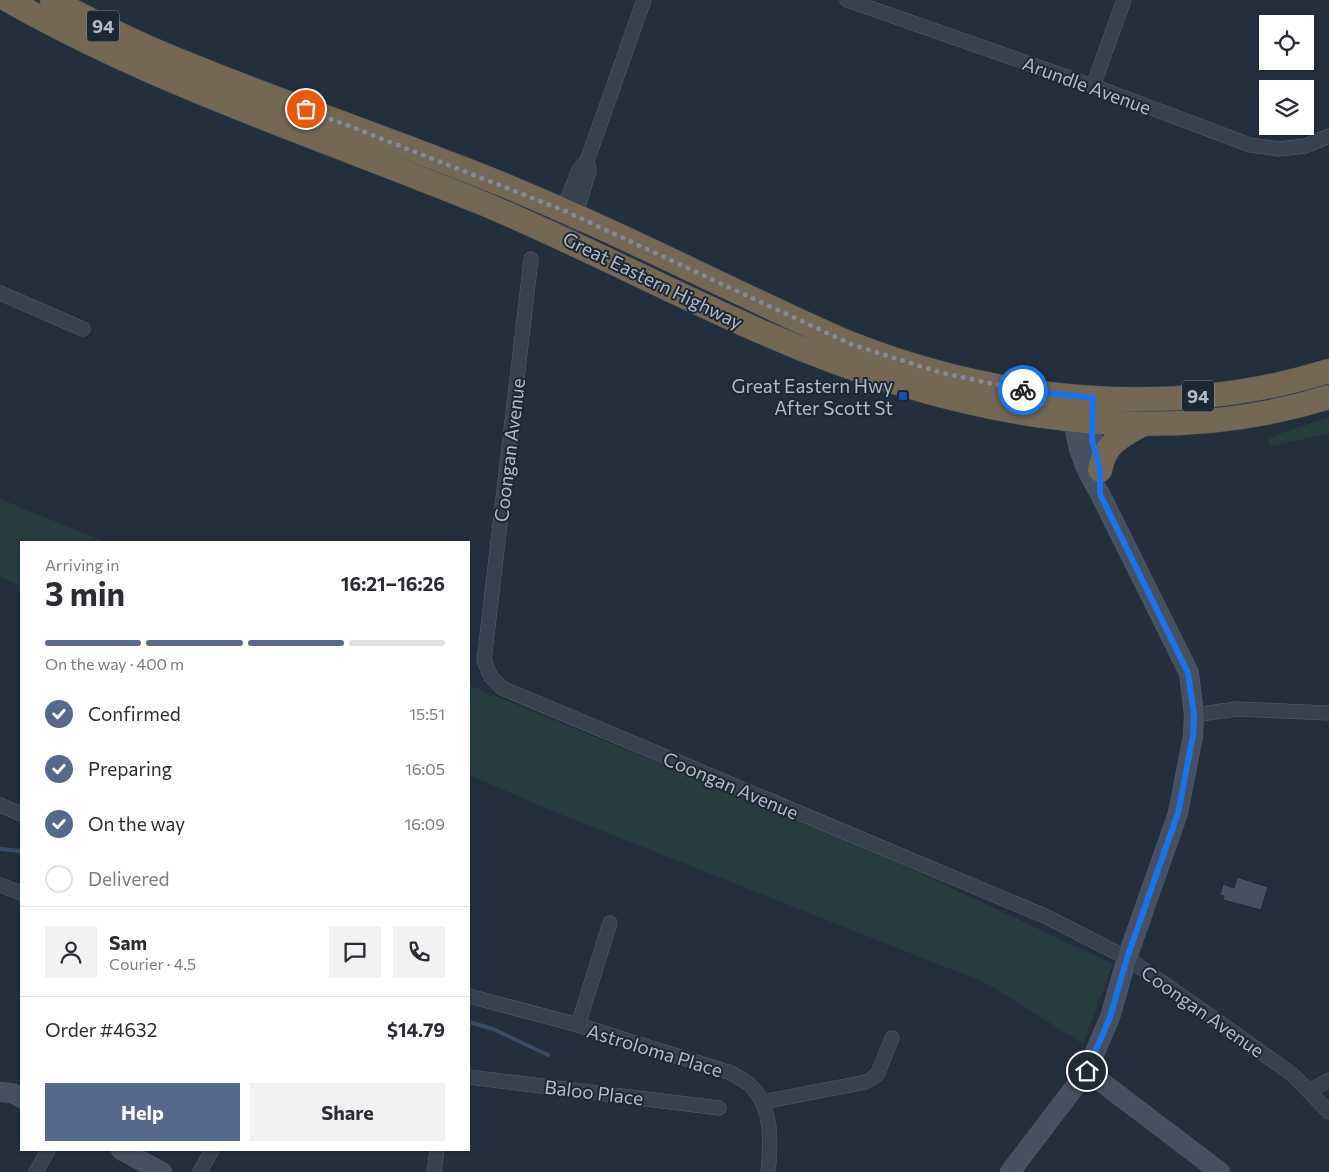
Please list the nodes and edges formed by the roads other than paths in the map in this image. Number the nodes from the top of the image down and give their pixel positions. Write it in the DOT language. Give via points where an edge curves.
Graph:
graph roads {
  1 [pos="8,0"];
  2 [pos="52,0"];
  3 [pos="644,0"];
  4 [pos="847,0"];
  5 [pos="1124,0"];
  6 [pos="1093,86"];
  7 [pos="1329,136"];
  8 [pos="569,213"];
  9 [pos="561,236"];
  10 [pos="531,259"];
  11 [pos="0,293"];
  12 [pos="83,329"];
  13 [pos="1329,371"];
  14 [pos="1084,397"];
  15 [pos="1329,397"];
  16 [pos="1082,420"];
  17 [pos="1143,424"];
  18 [pos="1100,470"];
  19 [pos="1100,494"];
  20 [pos="1329,713"];
  21 [pos="1194,715"];
  22 [pos="0,805"];
  23 [pos="20,814"];
  24 [pos="0,885"];
  25 [pos="20,893"];
  26 [pos="610,923"];
  27 [pos="1127,958"];
  28 [pos="470,996"];
  29 [pos="578,1026"];
  30 [pos="892,1038"];
  31 [pos="1087,1071"];
  32 [pos="470,1077"];
  33 [pos="1329,1080"];
  34 [pos="1309,1091"];
  35 [pos="763,1102"];
  36 [pos="719,1108"];
  37 [pos="1329,1112"];
  38 [pos="47,1151"];
  39 [pos="122,1151"];
  40 [pos="211,1151"];
  41 [pos="437,1151"];
  42 [pos="36,1172"];
  43 [pos="162,1172"];
  44 [pos="200,1172"];
  45 [pos="434,1172"];
  46 [pos="768,1172"];
  47 [pos="1010,1172"];
  48 [pos="1220,1172"];
  1 -- 9 [label="highway, Great Eastern Highway / 94" via="96,47 229,105 373,159"];
  2 -- 8 [label="highway, Great Eastern Highway / 94" via="155,50"];
  3 -- 8 [label="street" via="587,161 580,170"];
  4 -- 6 [label="street, Arundle Avenue"];
  5 -- 6 [label="street"];
  6 -- 7 [label="street, Arundle Avenue" via="1250,145 1279,149 1305,146"];
  8 -- 9 [label="street"];
  8 -- 14 [label="highway, Great Eastern Highway / 94" via="853,345 987,384"];
  9 -- 16 [label="highway, Great Eastern Highway / 94" via="772,337 866,372 966,402"];
  10 -- 27 [label="street, Coongan Avenue" via="484,661 491,678 502,688 1047,917"];
  11 -- 12 [label="street"];
  13 -- 14 [label="highway, Great Eastern Highway / 94" via="1262,389 1228,394 1157,399"];
  14 -- 16 [label="main road"];
  15 -- 17 [label="highway, Great Eastern Highway / 94" via="1227,420"];
  16 -- 17 [label="highway, Great Eastern Highway / 94"];
  16 -- 18 [label="main road" via="1092,440"];
  16 -- 19 [label="main road" via="1079,449 1087,473"];
  17 -- 18 [label="highway" via="1113,443 1103,455"];
  18 -- 19 [label="main road"];
  19 -- 21 [label="main road" via="1188,673"];
  20 -- 21 [label="street" via="1236,709"];
  21 -- 27 [label="main road" via="1178,813"];
  22 -- 23 [label="street"];
  24 -- 25 [label="street"];
  26 -- 29 [label="street"];
  27 -- 31 [label="main road" via="1110,1017"];
  27 -- 34 [label="street, Coongan Avenue" via="1294,1075"];
  28 -- 29 [label="street, Astroloma Place"];
  29 -- 35 [label="street, Astroloma Place" via="731,1073 750,1085"];
  30 -- 35 [label="street" via="877,1075 866,1082"];
  31 -- 47 [label="main road"];
  31 -- 48 [label="main road"];
  32 -- 36 [label="street, Baloo Place"];
  33 -- 34 [label="street"];
  34 -- 37 [label="street, Coongan Avenue"];
  35 -- 46 [label="street, Astroloma Place" via="769,1127"];
  38 -- 42 [label="street"];
  39 -- 43 [label="main road"];
  40 -- 44 [label="street"];
  41 -- 45 [label="street"];
}
